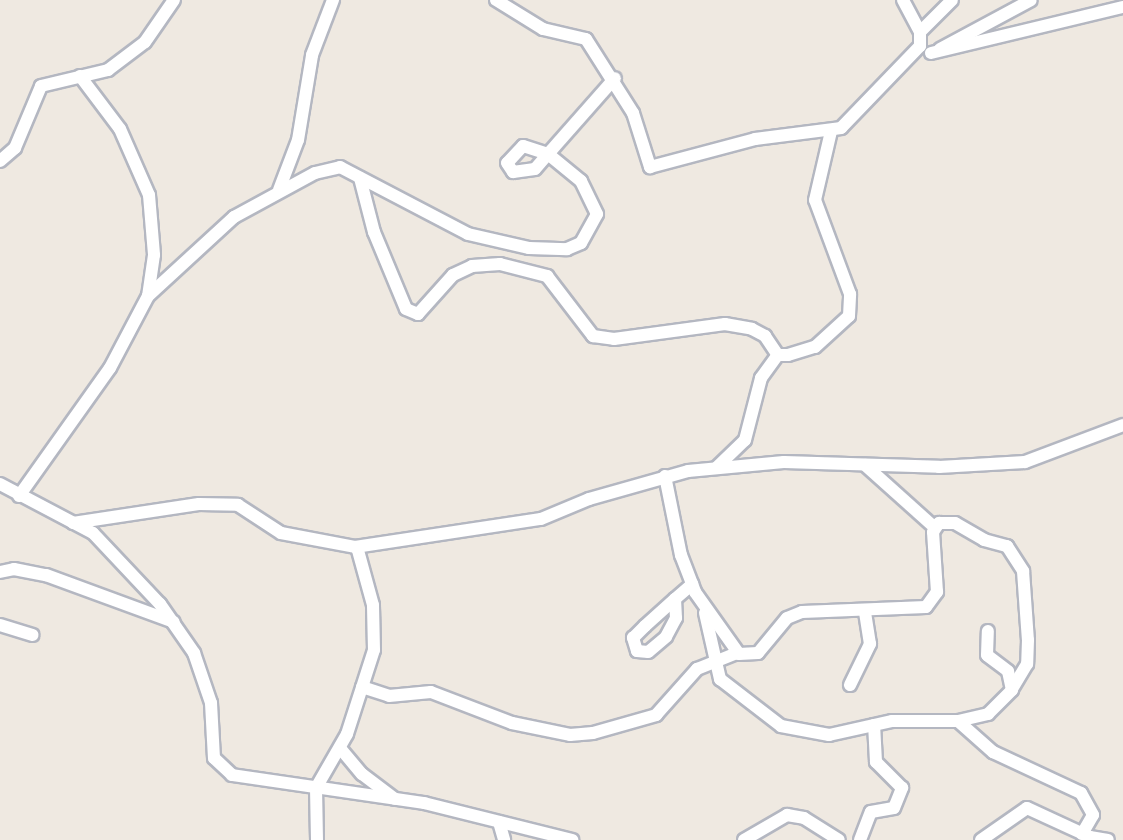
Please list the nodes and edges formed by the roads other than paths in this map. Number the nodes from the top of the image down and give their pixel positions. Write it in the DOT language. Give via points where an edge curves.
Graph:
graph roads {
  1 [pos="174,0"];
  2 [pos="333,0"];
  3 [pos="496,0"];
  4 [pos="903,0"];
  5 [pos="952,0"];
  6 [pos="1031,0"];
  7 [pos="1123,7"];
  8 [pos="920,32"];
  9 [pos="932,53"];
  10 [pos="913,55"];
  11 [pos="80,76"];
  12 [pos="615,78"];
  13 [pos="831,131"];
  14 [pos="0,161"];
  15 [pos="360,178"];
  16 [pos="279,190"];
  17 [pos="148,296"];
  18 [pos="778,355"];
  19 [pos="1123,425"];
  20 [pos="865,465"];
  21 [pos="716,468"];
  22 [pos="665,476"];
  23 [pos="0,484"];
  24 [pos="19,496"];
  25 [pos="73,523"];
  26 [pos="934,527"];
  27 [pos="357,547"];
  28 [pos="0,572"];
  29 [pos="692,584"];
  30 [pos="675,599"];
  31 [pos="704,603"];
  32 [pos="866,613"];
  33 [pos="174,622"];
  34 [pos="0,625"];
  35 [pos="988,631"];
  36 [pos="32,635"];
  37 [pos="737,653"];
  38 [pos="714,662"];
  39 [pos="850,686"];
  40 [pos="362,687"];
  41 [pos="1013,687"];
  42 [pos="958,721"];
  43 [pos="874,726"];
  44 [pos="340,748"];
  45 [pos="316,788"];
  46 [pos="395,799"];
  47 [pos="498,822"];
  48 [pos="1082,834"];
  49 [pos="317,840"];
  50 [pos="504,840"];
  51 [pos="572,840"];
  52 [pos="744,840"];
  53 [pos="839,840"];
  54 [pos="860,840"];
  55 [pos="981,840"];
  56 [pos="1108,840"];
  1 -- 11 [label="street" via="145,42 108,70"];
  2 -- 16 [label="street" via="312,55 298,140"];
  3 -- 12 [label="street" via="543,30 586,39"];
  4 -- 8 [label="street"];
  5 -- 8 [label="street"];
  6 -- 9 [label="street"];
  7 -- 9 [label="street"];
  8 -- 10 [label="street"];
  9 -- 10 [label="street"];
  10 -- 13 [label="street" via="853,120"];
  11 -- 14 [label="street" via="41,86 15,148"];
  11 -- 17 [label="street" via="120,129 149,195 154,255"];
  12 -- 13 [label="street" via="650,166 755,139"];
  12 -- 15 [label="street" via="548,154 581,181 597,214 594,228 567,249 529,248 468,234"];
  13 -- 18 [label="street" via="815,200 850,294 849,316 815,346"];
  15 -- 16 [label="street" via="340,167"];
  15 -- 18 [label="street" via="374,232 406,309 418,314 453,275 472,266 500,264 547,276 593,336 614,339 725,324 765,336"];
  16 -- 17 [label="street" via="234,218"];
  17 -- 24 [label="street" via="110,368"];
  18 -- 21 [label="street" via="761,378 745,440"];
  19 -- 20 [label="street" via="1025,462"];
  20 -- 21 [label="street" via="784,462"];
  20 -- 26 [label="street"];
  21 -- 22 [label="street"];
  22 -- 27 [label="street" via="541,519"];
  22 -- 29 [label="street"];
  23 -- 24 [label="street"];
  24 -- 25 [label="street"];
  25 -- 27 [label="street" via="200,504 238,505 281,533"];
  25 -- 33 [label="street" via="93,533 124,563"];
  26 -- 32 [label="street" via="933,600 926,607"];
  26 -- 41 [label="street" via="955,523 984,540 1007,546 1021,562 1028,650"];
  27 -- 40 [label="street" via="375,633"];
  28 -- 33 [label="street" via="46,574"];
  29 -- 30 [label="street"];
  29 -- 31 [label="street"];
  31 -- 37 [label="street"];
  31 -- 38 [label="street"];
  32 -- 37 [label="street" via="802,612 787,618 758,653"];
  32 -- 39 [label="street" via="870,644"];
  33 -- 45 [label="street" via="194,653 211,703 214,758 220,766 232,775"];
  34 -- 36 [label="street"];
  35 -- 41 [label="street" via="987,655 1008,671"];
  37 -- 38 [label="street"];
  38 -- 40 [label="street" via="697,669 656,715 579,734 512,723 431,692 389,696"];
  38 -- 43 [label="street" via="720,679 791,731 829,735"];
  40 -- 44 [label="street"];
  41 -- 42 [label="street" via="988,714"];
  42 -- 43 [label="street"];
  42 -- 48 [label="street" via="993,752 1081,794 1093,815"];
  43 -- 54 [label="street" via="876,762 902,788 894,808 871,812"];
  44 -- 45 [label="street"];
  44 -- 46 [label="street" via="362,774"];
  45 -- 46 [label="street"];
  45 -- 49 [label="street"];
  46 -- 47 [label="street"];
  47 -- 50 [label="street"];
  47 -- 51 [label="street"];
  48 -- 55 [label="street" via="1027,808"];
  48 -- 56 [label="street"];
  52 -- 53 [label="street" via="787,815 804,818"];
}
